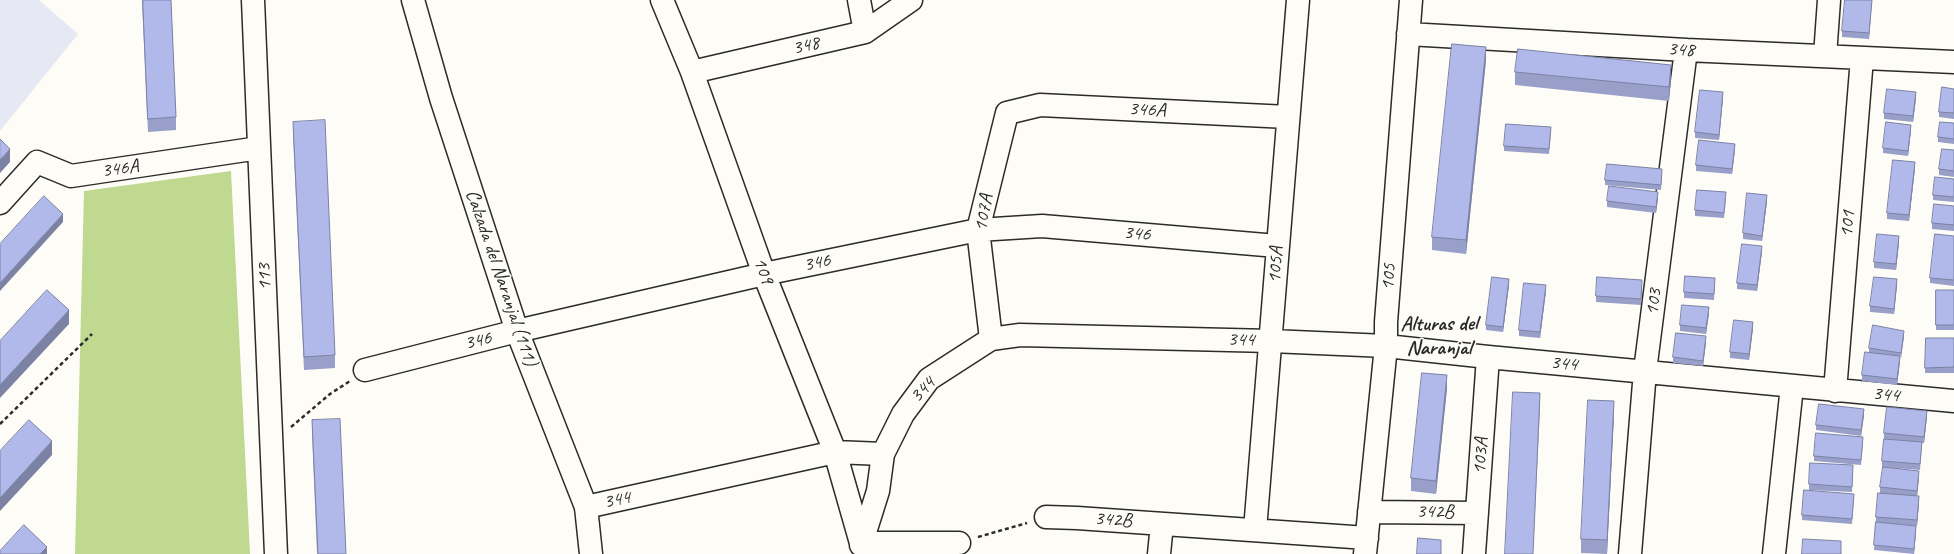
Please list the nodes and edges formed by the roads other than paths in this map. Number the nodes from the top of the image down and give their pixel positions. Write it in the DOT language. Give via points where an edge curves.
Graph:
graph roads {
  1 [pos="253,0"];
  2 [pos="413,0"];
  3 [pos="662,0"];
  4 [pos="859,0"];
  5 [pos="912,0"];
  6 [pos="1298,0"];
  7 [pos="1411,0"];
  8 [pos="1829,0"];
  9 [pos="865,32"];
  10 [pos="1408,34"];
  11 [pos="1686,50"];
  12 [pos="1825,56"];
  13 [pos="1862,58"];
  14 [pos="1954,62"];
  15 [pos="692,72"];
  16 [pos="1007,113"];
  17 [pos="1288,117"];
  18 [pos="259,148"];
  19 [pos="0,203"];
  20 [pos="978,230"];
  21 [pos="1277,246"];
  22 [pos="764,274"];
  23 [pos="517,331"];
  24 [pos="991,339"];
  25 [pos="1271,341"];
  26 [pos="1386,346"];
  27 [pos="1488,358"];
  28 [pos="365,370"];
  29 [pos="1645,371"];
  30 [pos="1792,386"];
  31 [pos="1835,391"];
  32 [pos="1954,401"];
  33 [pos="835,452"];
  34 [pos="883,454"];
  35 [pos="586,507"];
  36 [pos="1369,512"];
  37 [pos="1477,513"];
  38 [pos="1046,517"];
  39 [pos="1162,524"];
  40 [pos="1255,530"];
  41 [pos="959,543"];
  42 [pos="1366,546"];
  43 [pos="862,548"];
  44 [pos="276,554"];
  45 [pos="591,554"];
  46 [pos="1159,554"];
  47 [pos="1474,554"];
  48 [pos="1630,554"];
  49 [pos="1774,554"];
  1 -- 18 [label="street, 113"];
  2 -- 23 [label="street, Calzada del Naranjal (111)" via="441,98"];
  3 -- 15 [label="street, 109"];
  4 -- 9 [label="street"];
  5 -- 9 [label="street, 348"];
  6 -- 17 [label="street, 105A"];
  7 -- 10 [label="street, 105"];
  8 -- 12 [label="street"];
  9 -- 15 [label="street, 348"];
  10 -- 11 [label="street, 348"];
  10 -- 26 [label="street, 105"];
  11 -- 12 [label="street, 348"];
  11 -- 29 [label="street, 103"];
  12 -- 13 [label="street, 348"];
  13 -- 14 [label="street, 348"];
  13 -- 31 [label="street, 101"];
  15 -- 22 [label="street, 109"];
  16 -- 17 [label="street, 346A" via="1040,105"];
  16 -- 20 [label="street, 107A"];
  17 -- 21 [label="street, 105A"];
  18 -- 19 [label="street, 346A" via="71,176 37,162"];
  18 -- 44 [label="street, 113"];
  20 -- 21 [label="street, 346" via="1042,226"];
  20 -- 22 [label="street, 346"];
  20 -- 24 [label="street, 107A"];
  21 -- 25 [label="street, 105A"];
  22 -- 23 [label="street, 346"];
  22 -- 33 [label="street, 109"];
  23 -- 28 [label="street, 346"];
  23 -- 35 [label="street, Calzada del Naranjal (111)"];
  24 -- 25 [label="street, 344" via="1020,335"];
  24 -- 34 [label="street, 344" via="929,379 903,414"];
  25 -- 26 [label="street, 344"];
  25 -- 40 [label="street, 105A"];
  26 -- 27 [label="street, 344"];
  26 -- 36 [label="street, 105"];
  27 -- 29 [label="street, 344"];
  27 -- 37 [label="street, 103A"];
  29 -- 30 [label="street, 344"];
  29 -- 48 [label="street, 103"];
  30 -- 31 [label="street, 344"];
  30 -- 49 [label="street"];
  31 -- 32 [label="street, 344"];
  33 -- 34 [label="street, 344"];
  33 -- 35 [label="street, 344"];
  33 -- 43 [label="street, 109"];
  34 -- 43 [label="street" via="878,491"];
  35 -- 45 [label="street, Calzada del Naranjal (111)"];
  36 -- 37 [label="street, 342B"];
  36 -- 42 [label="street, 105"];
  37 -- 47 [label="street, 103A"];
  38 -- 39 [label="street, 342B"];
  39 -- 40 [label="street, 342B"];
  39 -- 46 [label="street"];
  40 -- 42 [label="street, 342B"];
  41 -- 43 [label="street"];
}
